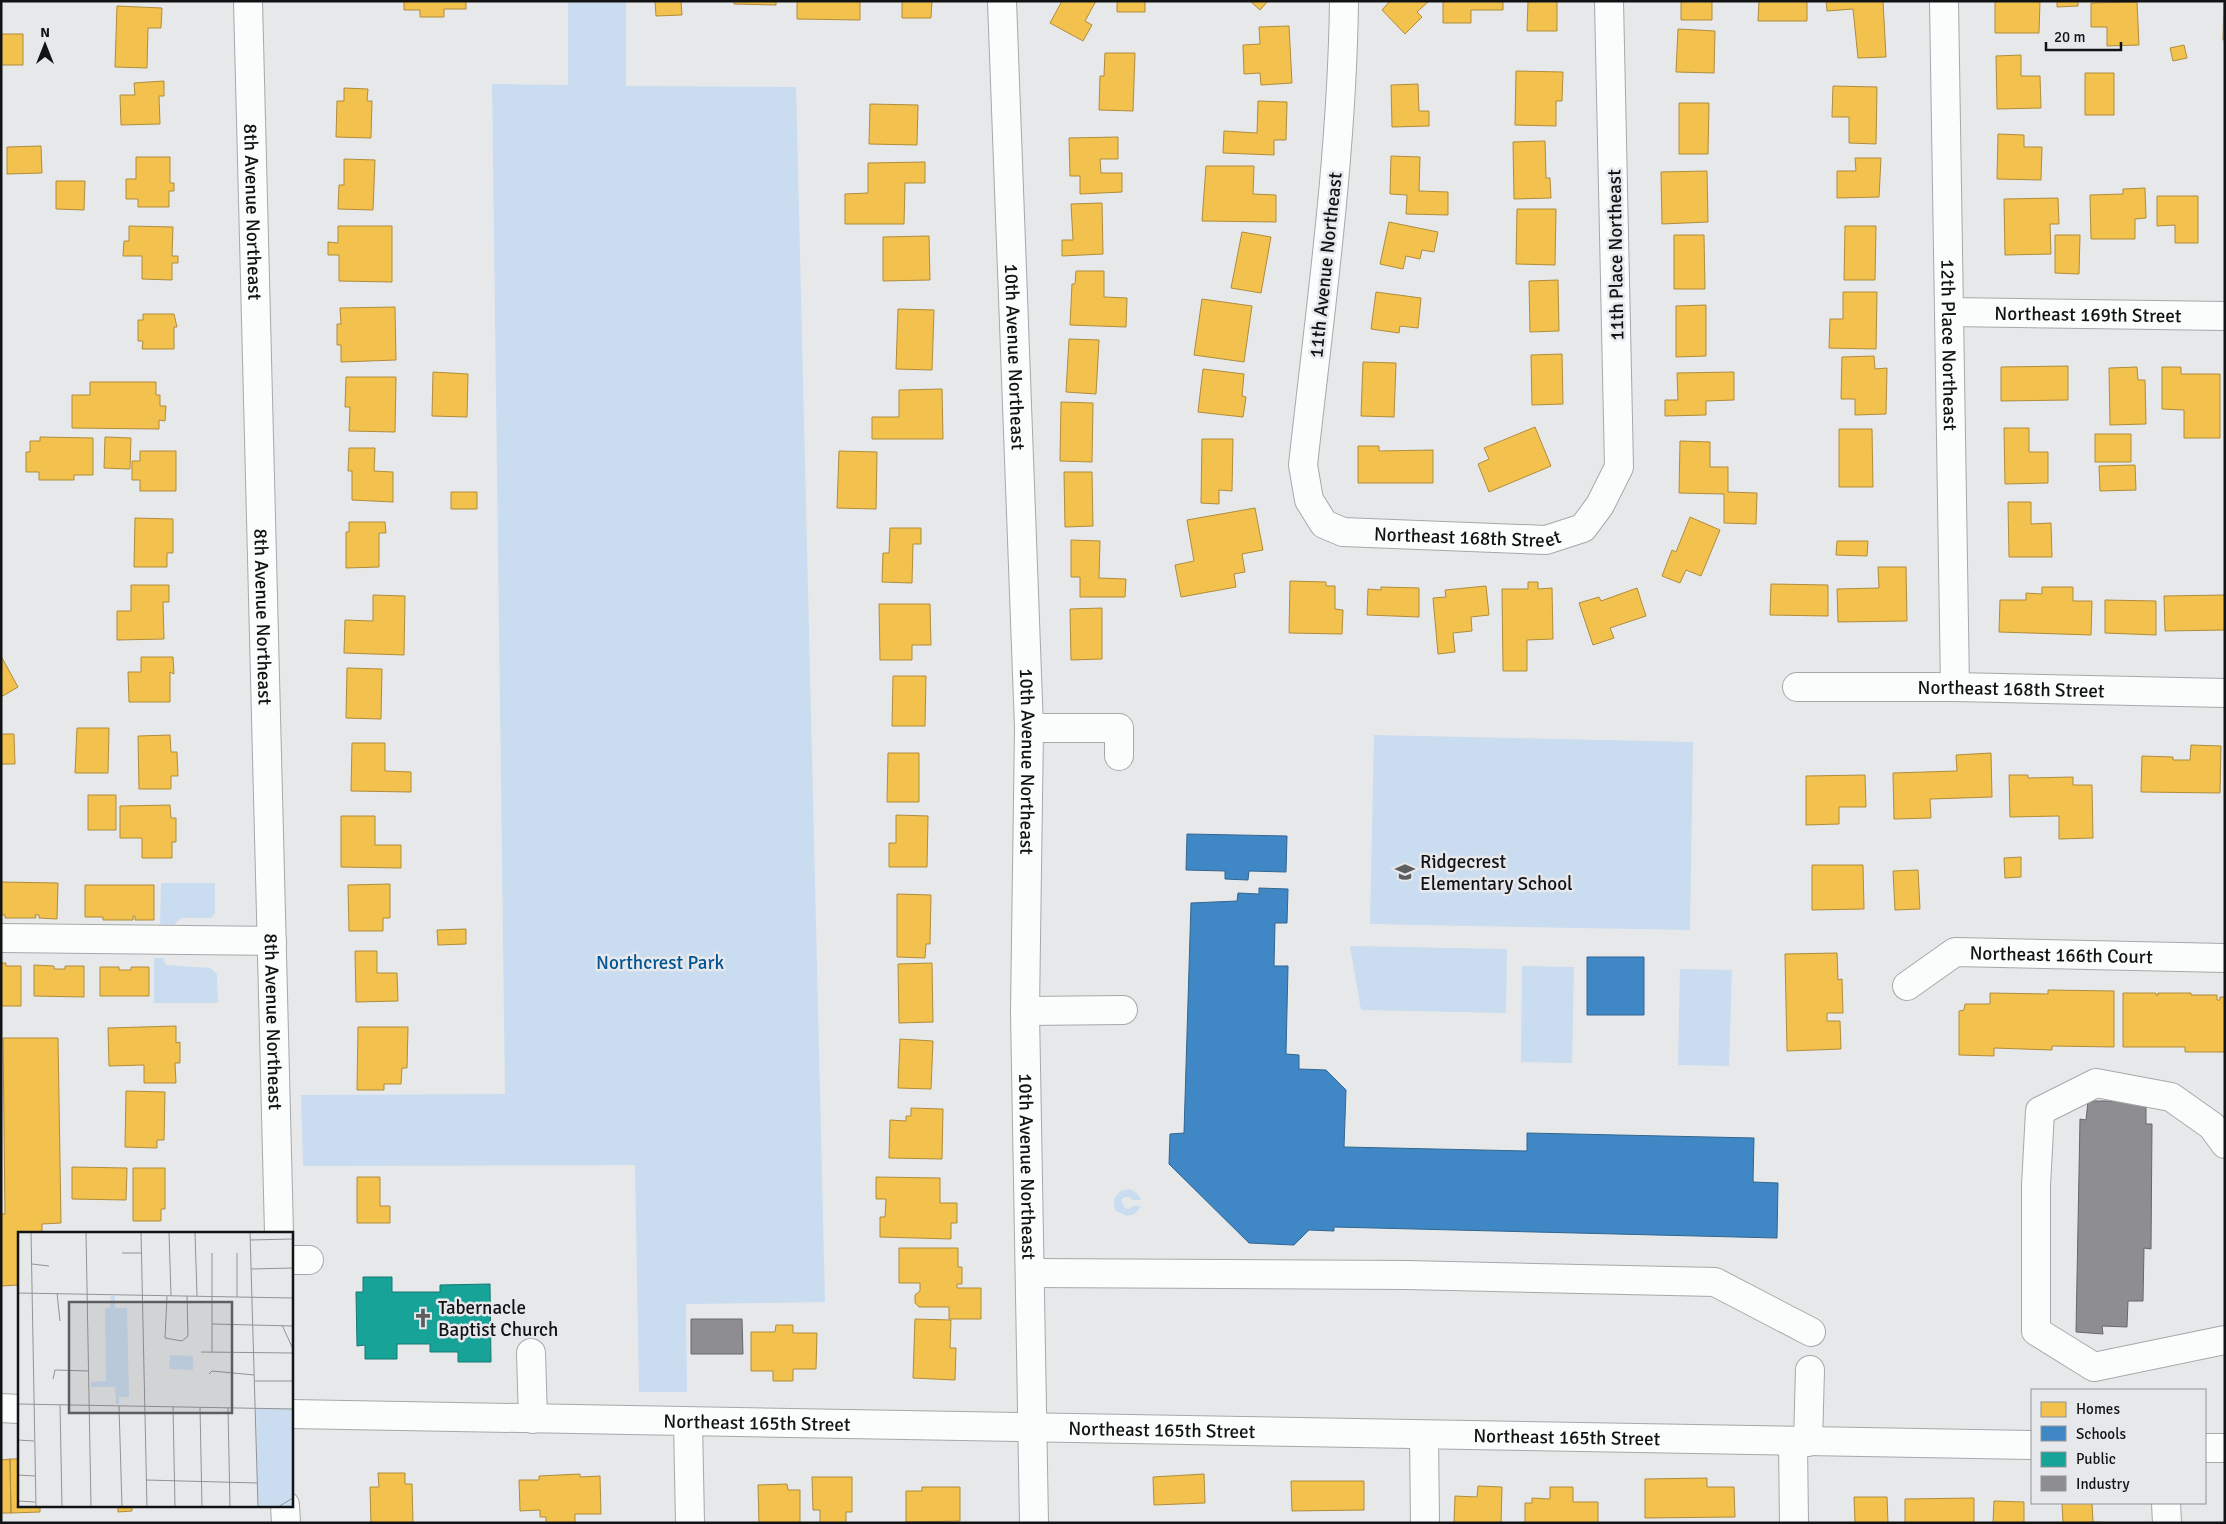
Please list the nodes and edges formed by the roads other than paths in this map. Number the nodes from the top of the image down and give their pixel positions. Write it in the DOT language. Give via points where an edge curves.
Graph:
graph roads {
  1 [pos="248,1"];
  2 [pos="1002,1"];
  3 [pos="1344,1"];
  4 [pos="1609,1"];
  5 [pos="1944,1"];
  6 [pos="1950,312"];
  7 [pos="2225,316"];
  8 [pos="1600,505"];
  9 [pos="1324,524"];
  10 [pos="1955,687"];
  11 [pos="1797,688"];
  12 [pos="2225,693"];
  13 [pos="1029,728"];
  14 [pos="1119,756"];
  15 [pos="1,938"];
  16 [pos="272,941"];
  17 [pos="2225,958"];
  18 [pos="1907,986"];
  19 [pos="1123,1010"];
  20 [pos="1024,1011"];
  21 [pos="2225,1144"];
  22 [pos="279,1232"];
  23 [pos="1031,1273"];
  24 [pos="1810,1332"];
  25 [pos="2225,1340"];
  26 [pos="531,1353"];
  27 [pos="1810,1370"];
  28 [pos="2095,1379"];
  29 [pos="1,1408"];
  30 [pos="18,1409"];
  31 [pos="292,1414"];
  32 [pos="533,1419"];
  33 [pos="688,1422"];
  34 [pos="1034,1428"];
  35 [pos="1424,1435"];
  36 [pos="1800,1442"];
  37 [pos="2031,1445"];
  38 [pos="2206,1448"];
  39 [pos="2225,1448"];
  40 [pos="2166,1504"];
  41 [pos="286,1506"];
  42 [pos="286,1523"];
  43 [pos="690,1523"];
  44 [pos="1034,1523"];
  45 [pos="1424,1523"];
  46 [pos="1794,1523"];
  47 [pos="2167,1523"];
  1 -- 16 [label="street, 8th Avenue Northeast"];
  2 -- 13 [label="street, 10th Avenue Northeast"];
  3 -- 9 [label="street, 11th Avenue Northeast" via="1335,168 1303,465 1309,500"];
  4 -- 8 [label="street, 11th Place Northeast" via="1619,467"];
  5 -- 6 [label="street, 12th Place Northeast"];
  6 -- 7 [label="street, Northeast 169th Street"];
  6 -- 10 [label="street, 12th Place Northeast"];
  8 -- 9 [label="street, Northeast 168th Street" via="1583,528 1546,540 1343,532"];
  10 -- 11 [label="street, Northeast 168th Street"];
  10 -- 12 [label="street, Northeast 168th Street"];
  13 -- 14 [label="street" via="1119,728"];
  13 -- 20 [label="street, 10th Avenue Northeast"];
  15 -- 16 [label="street"];
  16 -- 22 [label="street, 8th Avenue Northeast"];
  17 -- 18 [label="street, Northeast 166th Court" via="1955,952"];
  19 -- 20 [label="street"];
  20 -- 23 [label="street, 10th Avenue Northeast"];
  21 -- 28 [label="street" via="2212,1126 2171,1097 2096,1084 2040,1111 2036,1186 2036,1332"];
  23 -- 24 [label="street" via="1407,1275 1715,1282"];
  23 -- 34 [label="street, 10th Avenue Northeast"];
  25 -- 28 [label="street"];
  26 -- 32 [label="street"];
  27 -- 36 [label="street"];
  29 -- 30 [label="street"];
  31 -- 32 [label="street, Northeast 165th Street"];
  32 -- 33 [label="street, Northeast 165th Street"];
  33 -- 34 [label="street, Northeast 165th Street"];
  33 -- 43 [label="street"];
  34 -- 35 [label="street, Northeast 165th Street"];
  34 -- 44 [label="street, 10th Avenue Northeast"];
  35 -- 36 [label="street, Northeast 165th Street"];
  35 -- 45 [label="street"];
  36 -- 37 [label="street, Northeast 165th Street"];
  36 -- 46 [label="street"];
  38 -- 39 [label="street"];
  40 -- 47 [label="street"];
  41 -- 42 [label="street"];
}
